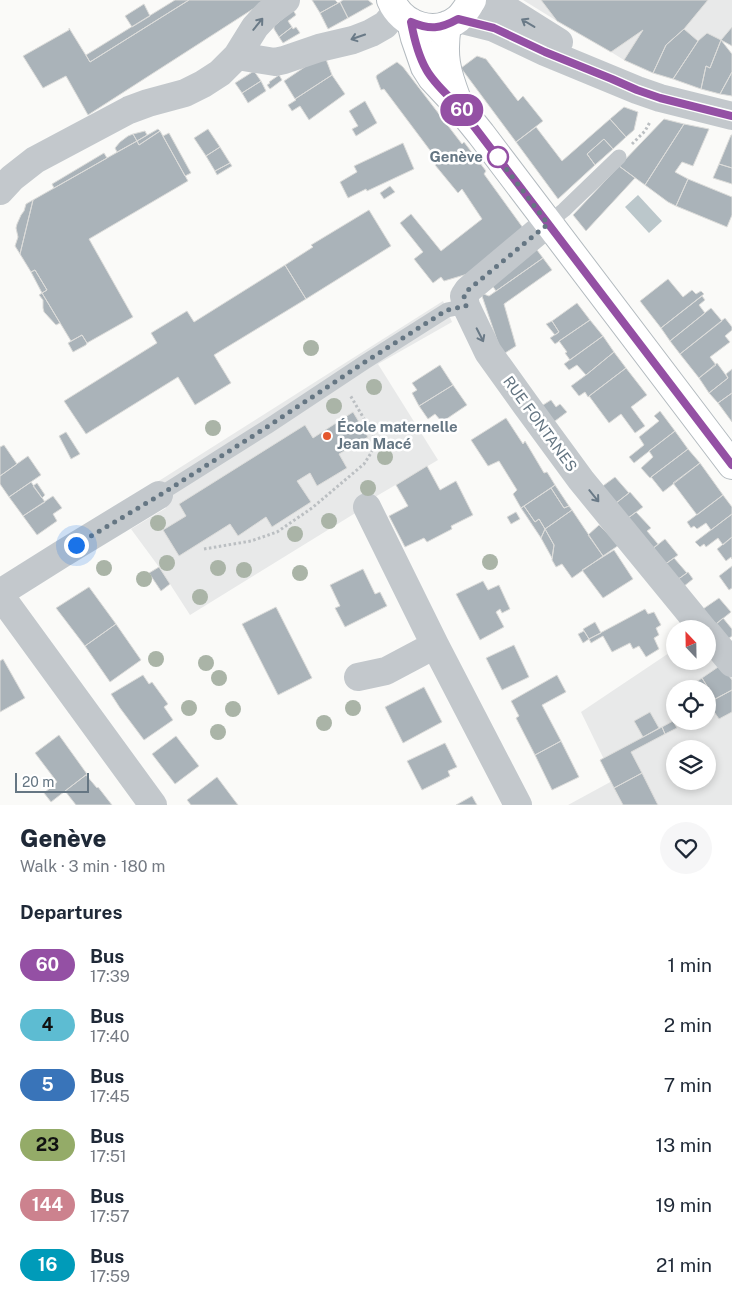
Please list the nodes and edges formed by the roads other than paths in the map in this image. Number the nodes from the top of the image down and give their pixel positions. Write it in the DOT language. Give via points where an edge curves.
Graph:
graph roads {
  1 [pos="286,0"];
  2 [pos="492,0"];
  3 [pos="400,11"];
  4 [pos="459,15"];
  5 [pos="237,56"];
  6 [pos="612,79"];
  7 [pos="460,108"];
  8 [pos="732,116"];
  9 [pos="619,157"];
  10 [pos="0,191"];
  11 [pos="548,224"];
  12 [pos="466,306"];
  13 [pos="732,465"];
  14 [pos="160,495"];
  15 [pos="367,507"];
  16 [pos="0,594"];
  17 [pos="696,620"];
  18 [pos="716,644"];
  19 [pos="436,645"];
  20 [pos="732,663"];
  21 [pos="358,677"];
  22 [pos="153,805"];
  23 [pos="518,805"];
  5 -- 1 [label="street, one-way" via="255,27"];
  6 -- 2 [label="street, one-way"];
  3 -- 4 [label="main road" via="422,27 435,28"];
  3 -- 5 [label="street, one-way" via="371,33 284,60 274,62"];
  3 -- 7 [label="main road" via="415,38 425,67"];
  4 -- 6 [label="street"];
  4 -- 7 [label="main road" via="445,39 445,66"];
  5 -- 10 [label="street" via="203,84 185,93 129,110 35,160"];
  6 -- 8 [label="street" via="660,98"];
  7 -- 11 [label="main road"];
  9 -- 11 [label="lane"];
  11 -- 12 [label="street" via="468,290 464,296"];
  11 -- 13 [label="main road"];
  12 -- 14 [label="lane" via="447,310"];
  12 -- 17 [label="street, RUE FONTANES, one-way" via="488,352 551,441"];
  14 -- 16 [label="street"];
  15 -- 19 [label="street"];
  16 -- 22 [label="street"];
  18 -- 20 [label="street"];
  19 -- 21 [label="street" via="386,670"];
  19 -- 23 [label="street"];
}
